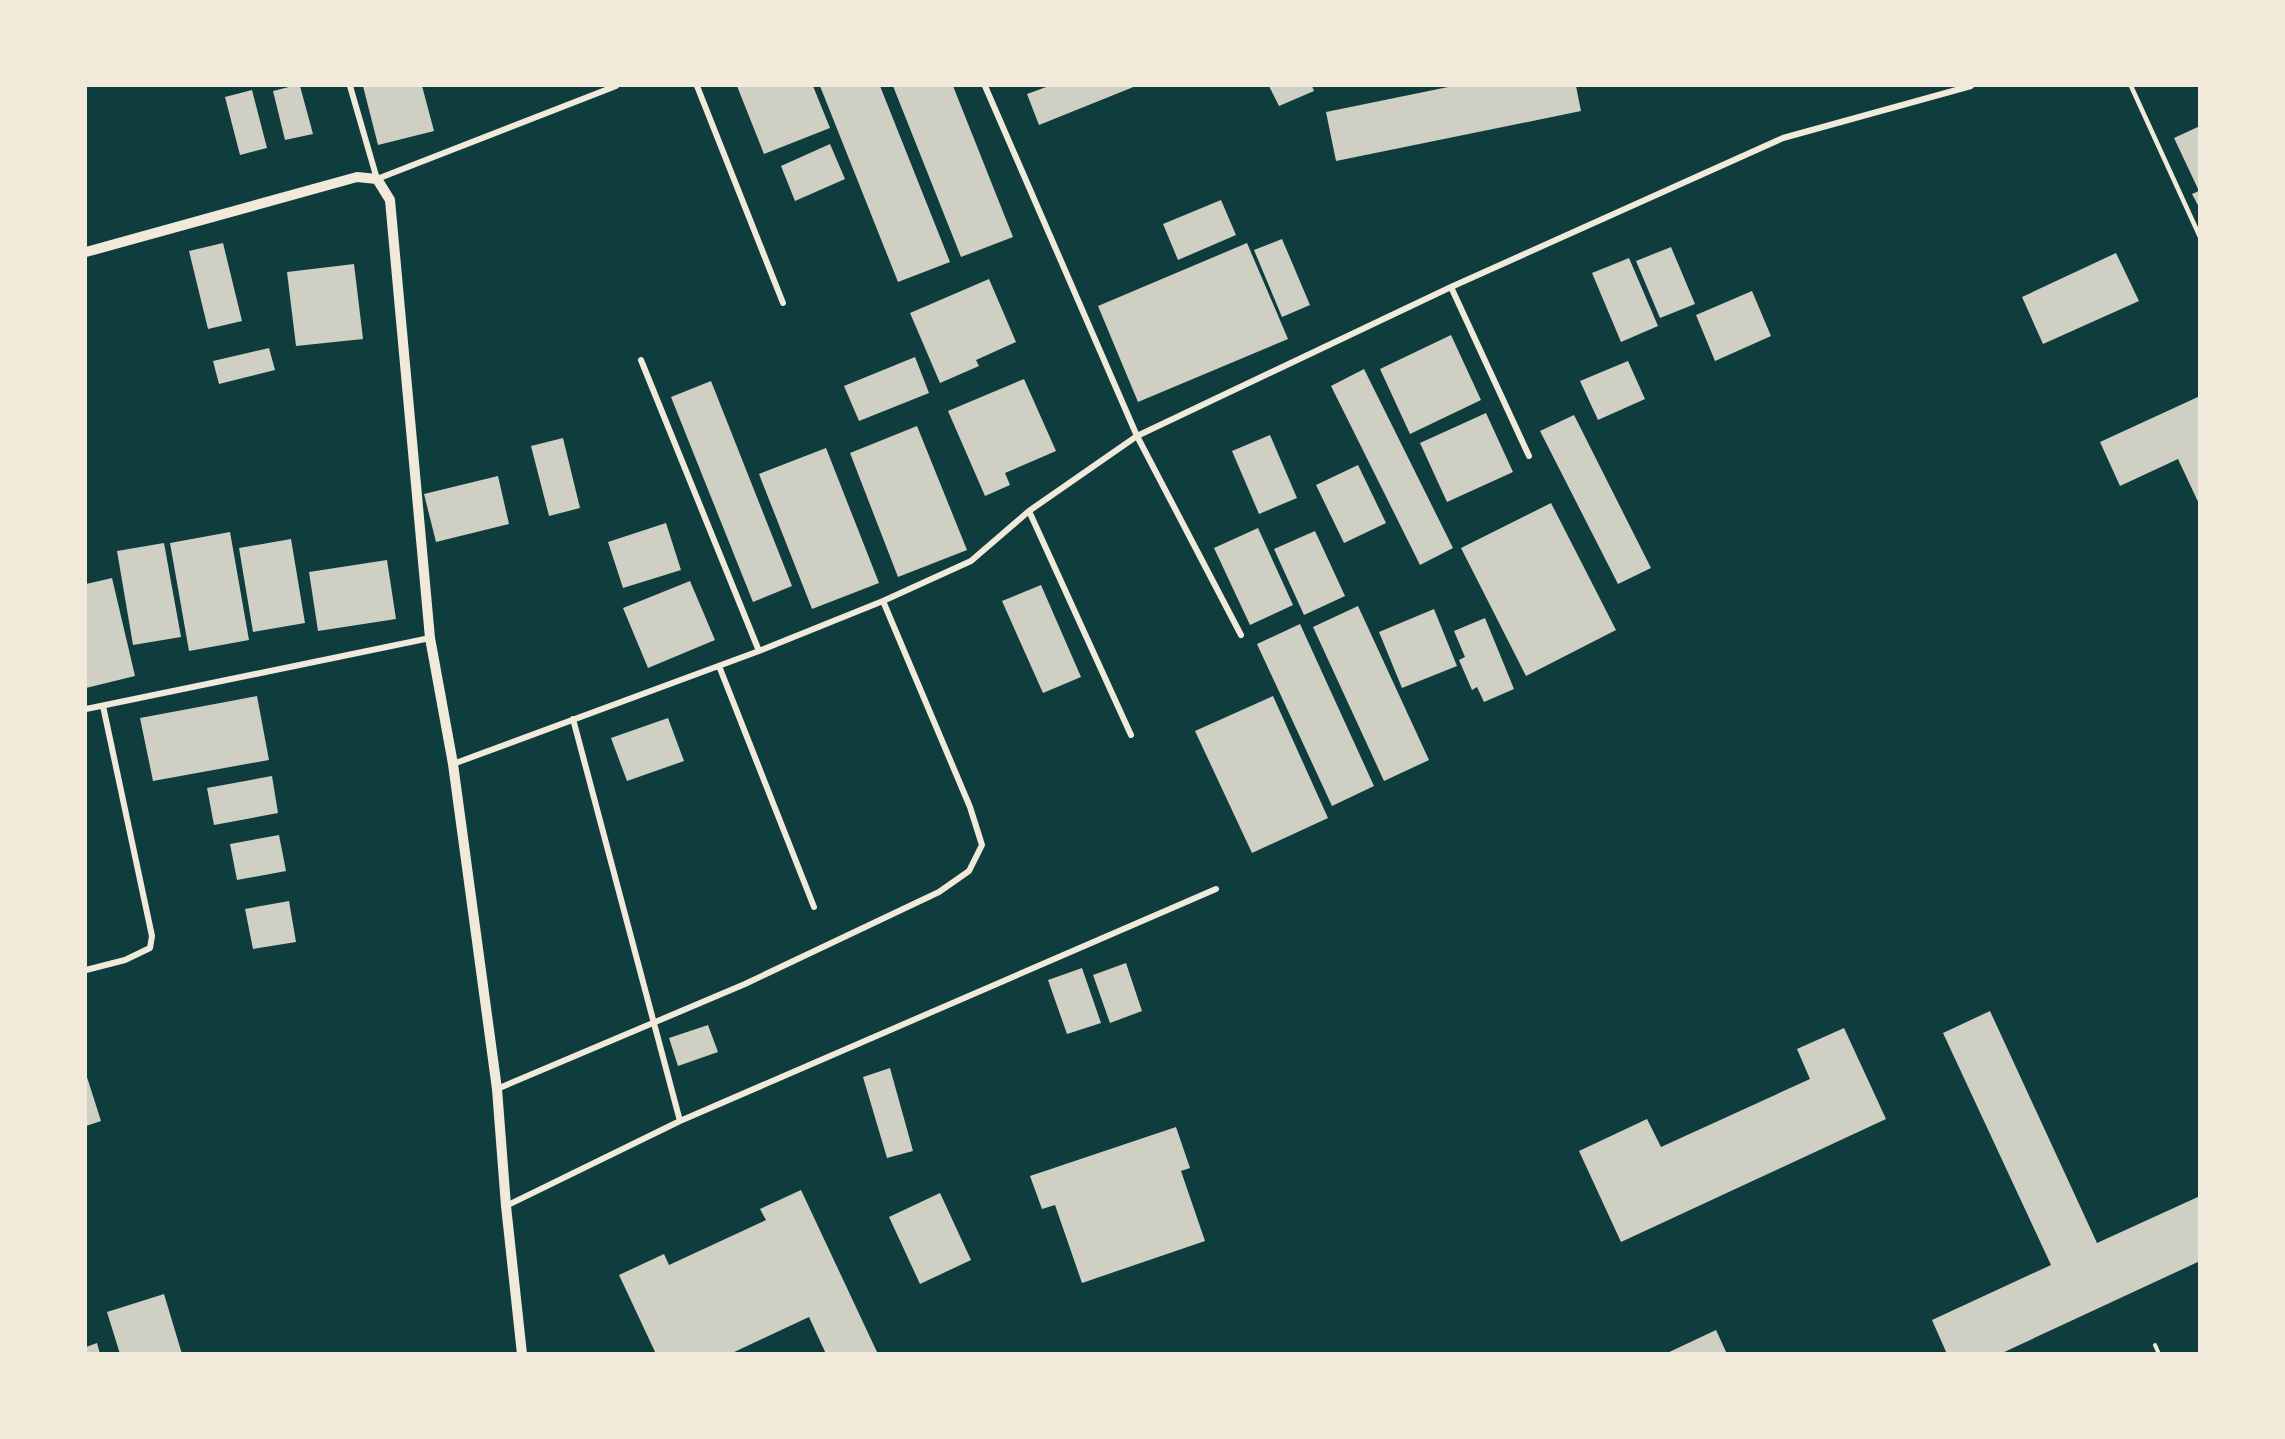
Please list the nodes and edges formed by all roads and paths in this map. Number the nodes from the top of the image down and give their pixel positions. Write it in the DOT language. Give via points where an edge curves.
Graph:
graph roads {
  1 [pos="350,86"];
  2 [pos="616,86"];
  3 [pos="697,86"];
  4 [pos="985,86"];
  5 [pos="1971,86"];
  6 [pos="2131,86"];
  7 [pos="377,178"];
  8 [pos="2199,237"];
  9 [pos="86,252"];
  10 [pos="1451,287"];
  11 [pos="783,303"];
  12 [pos="642,360"];
  13 [pos="1137,436"];
  14 [pos="1529,456"];
  15 [pos="1029,511"];
  16 [pos="883,601"];
  17 [pos="1241,635"];
  18 [pos="430,638"];
  19 [pos="759,651"];
  20 [pos="719,666"];
  21 [pos="103,706"];
  22 [pos="86,709"];
  23 [pos="573,719"];
  24 [pos="1131,735"];
  25 [pos="453,764"];
  26 [pos="1216,889"];
  27 [pos="814,907"];
  28 [pos="86,970"];
  29 [pos="654,1024"];
  30 [pos="497,1089"];
  31 [pos="680,1121"];
  32 [pos="506,1206"];
  33 [pos="2155,1345"];
  34 [pos="522,1353"];
  35 [pos="2159,1353"];
  1 -- 7 [label="street"];
  2 -- 7 [label="street"];
  3 -- 11 [label="street"];
  4 -- 13 [label="street"];
  5 -- 10 [label="street" via="1783,138"];
  6 -- 8 [label="lane"];
  7 -- 9 [label="street" via="357,177"];
  7 -- 18 [label="street" via="390,200"];
  10 -- 13 [label="street"];
  10 -- 14 [label="street"];
  12 -- 19 [label="street"];
  13 -- 15 [label="street"];
  13 -- 17 [label="street"];
  15 -- 16 [label="street" via="971,561"];
  15 -- 24 [label="street"];
  16 -- 19 [label="street"];
  16 -- 29 [label="street" via="970,807 982,845 969,871 939,892"];
  18 -- 21 [label="street"];
  18 -- 25 [label="street"];
  19 -- 20 [label="street"];
  20 -- 23 [label="street"];
  20 -- 27 [label="street"];
  21 -- 22 [label="street"];
  21 -- 28 [label="street" via="152,936 150,948 139,955"];
  23 -- 25 [label="street"];
  23 -- 29 [label="street"];
  25 -- 30 [label="street"];
  26 -- 31 [label="street"];
  29 -- 30 [label="street"];
  29 -- 31 [label="street"];
  30 -- 32 [label="street"];
  31 -- 32 [label="street"];
  32 -- 34 [label="street"];
  33 -- 35 [label="path"];
}
